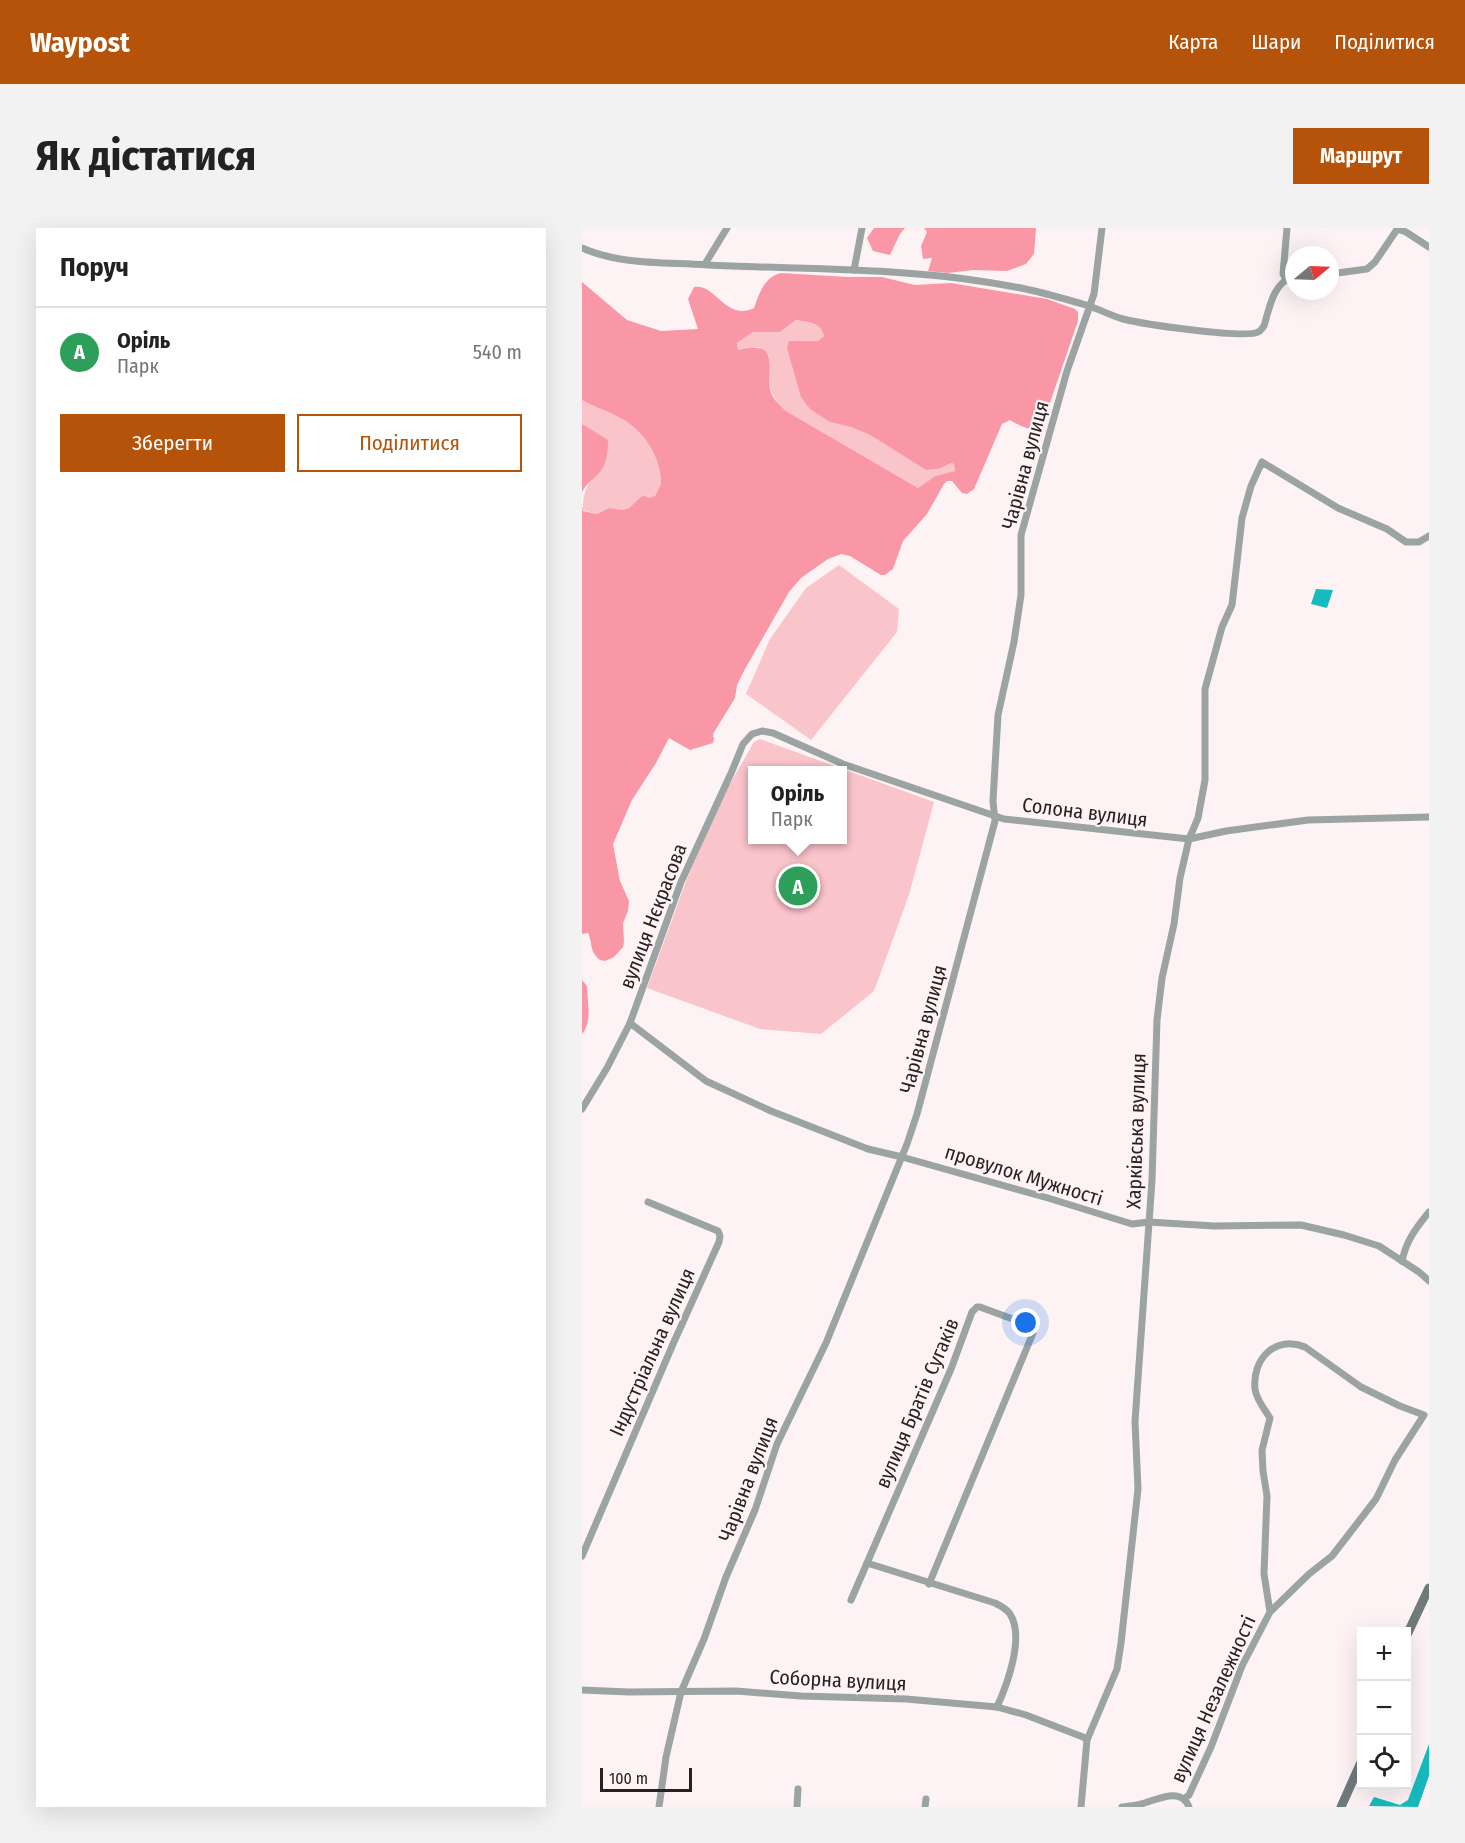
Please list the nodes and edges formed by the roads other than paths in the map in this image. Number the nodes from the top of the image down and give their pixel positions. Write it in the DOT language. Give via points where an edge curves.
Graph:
graph roads {
  1 [pos="727,228"];
  2 [pos="862,228"];
  3 [pos="1102,228"];
  4 [pos="1287,228"];
  5 [pos="1398,228"];
  6 [pos="1285,246"];
  7 [pos="1429,247"];
  8 [pos="582,248"];
  9 [pos="1285,251"];
  10 [pos="705,264"];
  11 [pos="854,270"];
  12 [pos="1339,273"];
  13 [pos="1285,277"];
  14 [pos="1285,280"];
  15 [pos="1090,306"];
  16 [pos="1429,536"];
  17 [pos="752,734"];
  18 [pos="994,816"];
  19 [pos="1429,817"];
  20 [pos="1189,839"];
  21 [pos="630,1023"];
  22 [pos="582,1109"];
  23 [pos="902,1157"];
  24 [pos="648,1202"];
  25 [pos="1429,1212"];
  26 [pos="1149,1222"];
  27 [pos="1402,1261"];
  28 [pos="1429,1281"];
  29 [pos="582,1556"];
  30 [pos="867,1563"];
  31 [pos="929,1584"];
  32 [pos="1429,1588"];
  33 [pos="851,1600"];
  34 [pos="1270,1612"];
  35 [pos="1411,1628"];
  36 [pos="582,1690"];
  37 [pos="681,1692"];
  38 [pos="997,1707"];
  39 [pos="1087,1740"];
  40 [pos="1357,1771"];
  41 [pos="798,1789"];
  42 [pos="1184,1799"];
  43 [pos="659,1807"];
  44 [pos="797,1807"];
  45 [pos="1081,1807"];
  46 [pos="1122,1807"];
  47 [pos="1189,1807"];
  48 [pos="1341,1807"];
  1 -- 10 [label="street"];
  2 -- 11 [label="street"];
  3 -- 15 [label="street, Чарівна вулиця"];
  4 -- 6 [label="street"];
  5 -- 7 [label="street"];
  5 -- 12 [label="street" via="1366,269"];
  8 -- 10 [label="street" via="600,256"];
  9 -- 13 [label="street"];
  10 -- 11 [label="street"];
  11 -- 15 [label="street" via="966,278"];
  14 -- 15 [label="street" via="1278,286 1264,326 1256,333 1164,327 1124,319"];
  15 -- 18 [label="street, Чарівна вулиця" via="1064,381 1021,535 1014,642 998,715"];
  16 -- 20 [label="street, Харківська вулиця" via="1419,542 1406,542 1387,529 1338,508 1262,462 1242,518 1232,605 1205,689 1205,780 1198,818"];
  17 -- 18 [label="street, Солона вулиця" via="773,733 843,764"];
  17 -- 21 [label="street, вулиця Нєкрасова" via="742,744 681,882"];
  18 -- 20 [label="street, Солона вулиця"];
  18 -- 23 [label="street, Чарівна вулиця" via="985,862"];
  19 -- 20 [label="street, Солона вулиця" via="1308,820"];
  20 -- 26 [label="street, Харківська вулиця" via="1157,1020"];
  21 -- 22 [label="street, вулиця Нєкрасова"];
  21 -- 23 [label="street, провулок Мужності" via="706,1081 868,1149"];
  23 -- 26 [label="street, провулок Мужності" via="1132,1224"];
  23 -- 37 [label="street, Чарівна вулиця" via="826,1343 777,1444 755,1510"];
  24 -- 29 [label="street, Індустріальна вулиця" via="718,1231 719,1242"];
  25 -- 27 [label="street" via="1405,1246"];
  26 -- 27 [label="street, провулок Мужності" via="1301,1225 1379,1246"];
  26 -- 39 [label="street, Харківська вулиця" via="1137,1383 1138,1489 1127,1597 1117,1669"];
  27 -- 28 [label="street, провулок Мужності"];
  30 -- 31 [label="street"];
  30 -- 31 [label="street, вулиця Братів Сугаків" via="972,1312 980,1307 1029,1325 1033,1333"];
  30 -- 33 [label="street"];
  31 -- 38 [label="street" via="995,1604 1010,1614 1015,1633 1011,1672"];
  32 -- 35 [label="main road"];
  34 -- 34 [label="street, вулиця Незалежності" via="1332,1556 1376,1499 1424,1415 1361,1387 1295,1343 1279,1344 1268,1351 1255,1376 1255,1391 1270,1418 1262,1450 1267,1496 1264,1574"];
  34 -- 42 [label="street, вулиця Незалежності"];
  36 -- 37 [label="street, Соборна вулиця"];
  37 -- 38 [label="street, Соборна вулиця" via="736,1691"];
  37 -- 43 [label="street, Чарівна вулиця"];
  38 -- 39 [label="street, Соборна вулиця"];
  39 -- 45 [label="street, Харківська вулиця"];
  40 -- 48 [label="main road"];
  41 -- 44 [label="street"];
  42 -- 46 [label="street, вулиця Незалежності" via="1176,1795"];
  42 -- 47 [label="street, вулиця Незалежності"];
}
